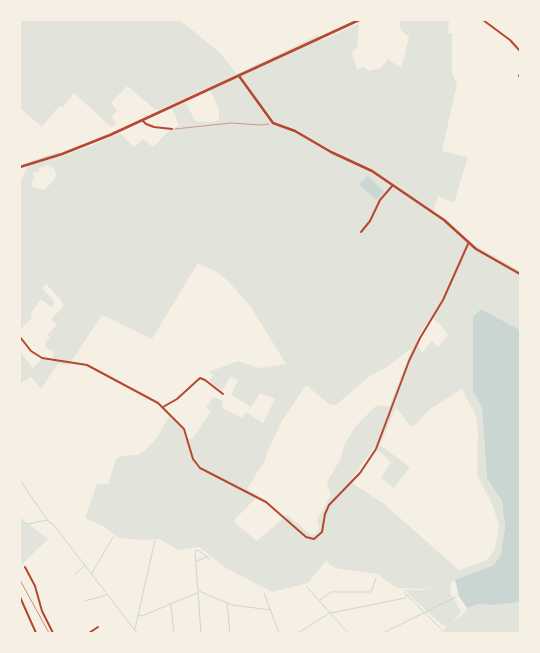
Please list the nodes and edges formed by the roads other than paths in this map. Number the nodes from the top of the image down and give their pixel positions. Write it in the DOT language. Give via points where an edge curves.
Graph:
graph roads {
  1 [pos="359,20"];
  2 [pos="483,20"];
  3 [pos="520,51"];
  4 [pos="239,76"];
  5 [pos="142,120"];
  6 [pos="172,129"];
  7 [pos="20,167"];
  8 [pos="393,185"];
  9 [pos="361,232"];
  10 [pos="468,244"];
  11 [pos="520,274"];
  12 [pos="20,337"];
  13 [pos="223,394"];
  14 [pos="163,407"];
  15 [pos="26,567"];
  16 [pos="20,597"];
  17 [pos="98,627"];
  18 [pos="37,633"];
  19 [pos="53,633"];
  20 [pos="89,633"];
  1 -- 4 [label="street"];
  2 -- 3 [label="street"];
  4 -- 5 [label="street"];
  4 -- 8 [label="street" via="273,123 372,170"];
  5 -- 6 [label="street" via="154,127"];
  5 -- 7 [label="street" via="72,150"];
  8 -- 9 [label="street"];
  8 -- 10 [label="street" via="444,220"];
  10 -- 11 [label="street"];
  10 -- 14 [label="street" via="443,300 409,361 376,449 360,473 330,505 322,532 314,539 306,537 259,498 200,468 193,459 184,429"];
  12 -- 14 [label="street" via="31,351 42,358 87,365"];
  13 -- 14 [label="street" via="200,378"];
  15 -- 19 [label="street"];
  16 -- 18 [label="street"];
  17 -- 20 [label="street"];
}
